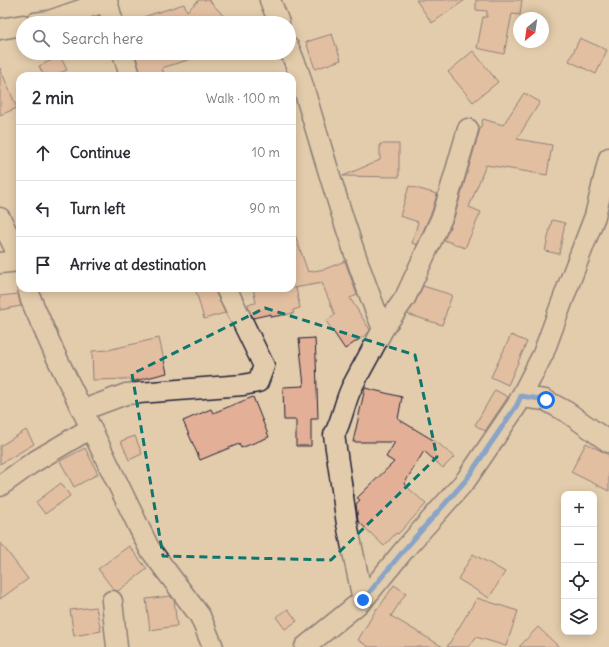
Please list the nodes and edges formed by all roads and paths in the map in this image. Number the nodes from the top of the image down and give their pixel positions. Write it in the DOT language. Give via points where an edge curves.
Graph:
graph roads {
  1 [pos="270,0"];
  2 [pos="109,1"];
  3 [pos="62,16"];
  4 [pos="112,16"];
  5 [pos="276,16"];
  6 [pos="16,26"];
  7 [pos="0,29"];
  8 [pos="124,60"];
  9 [pos="294,60"];
  10 [pos="129,72"];
  11 [pos="468,129"];
  12 [pos="609,158"];
  13 [pos="0,218"];
  14 [pos="16,252"];
  15 [pos="16,261"];
  16 [pos="0,263"];
  17 [pos="29,292"];
  18 [pos="228,292"];
  19 [pos="383,329"];
  20 [pos="521,396"];
  21 [pos="83,410"];
  22 [pos="91,428"];
  23 [pos="609,442"];
  24 [pos="0,486"];
  25 [pos="363,600"];
  26 [pos="112,601"];
  27 [pos="117,647"];
  28 [pos="213,647"];
  29 [pos="305,647"];
  1 -- 5 [label="street"];
  2 -- 3 [label="street"];
  2 -- 4 [label="street"];
  6 -- 7 [label="street"];
  8 -- 10 [label="street"];
  9 -- 19 [label="street" via="347,230"];
  11 -- 19 [label="street" via="443,215 405,298"];
  12 -- 20 [label="street" via="595,216 543,354"];
  13 -- 14 [label="street"];
  15 -- 16 [label="street"];
  17 -- 21 [label="street"];
  18 -- 21 [label="street" via="264,366 258,382 126,394"];
  19 -- 25 [label="street" via="351,390 334,435 347,524"];
  20 -- 23 [label="street" via="546,400"];
  20 -- 25 [label="street" via="466,480"];
  21 -- 22 [label="street"];
  22 -- 24 [label="street" via="32,463"];
  22 -- 28 [label="street" via="149,548 200,616"];
  25 -- 29 [label="street"];
  26 -- 27 [label="street"];
}
